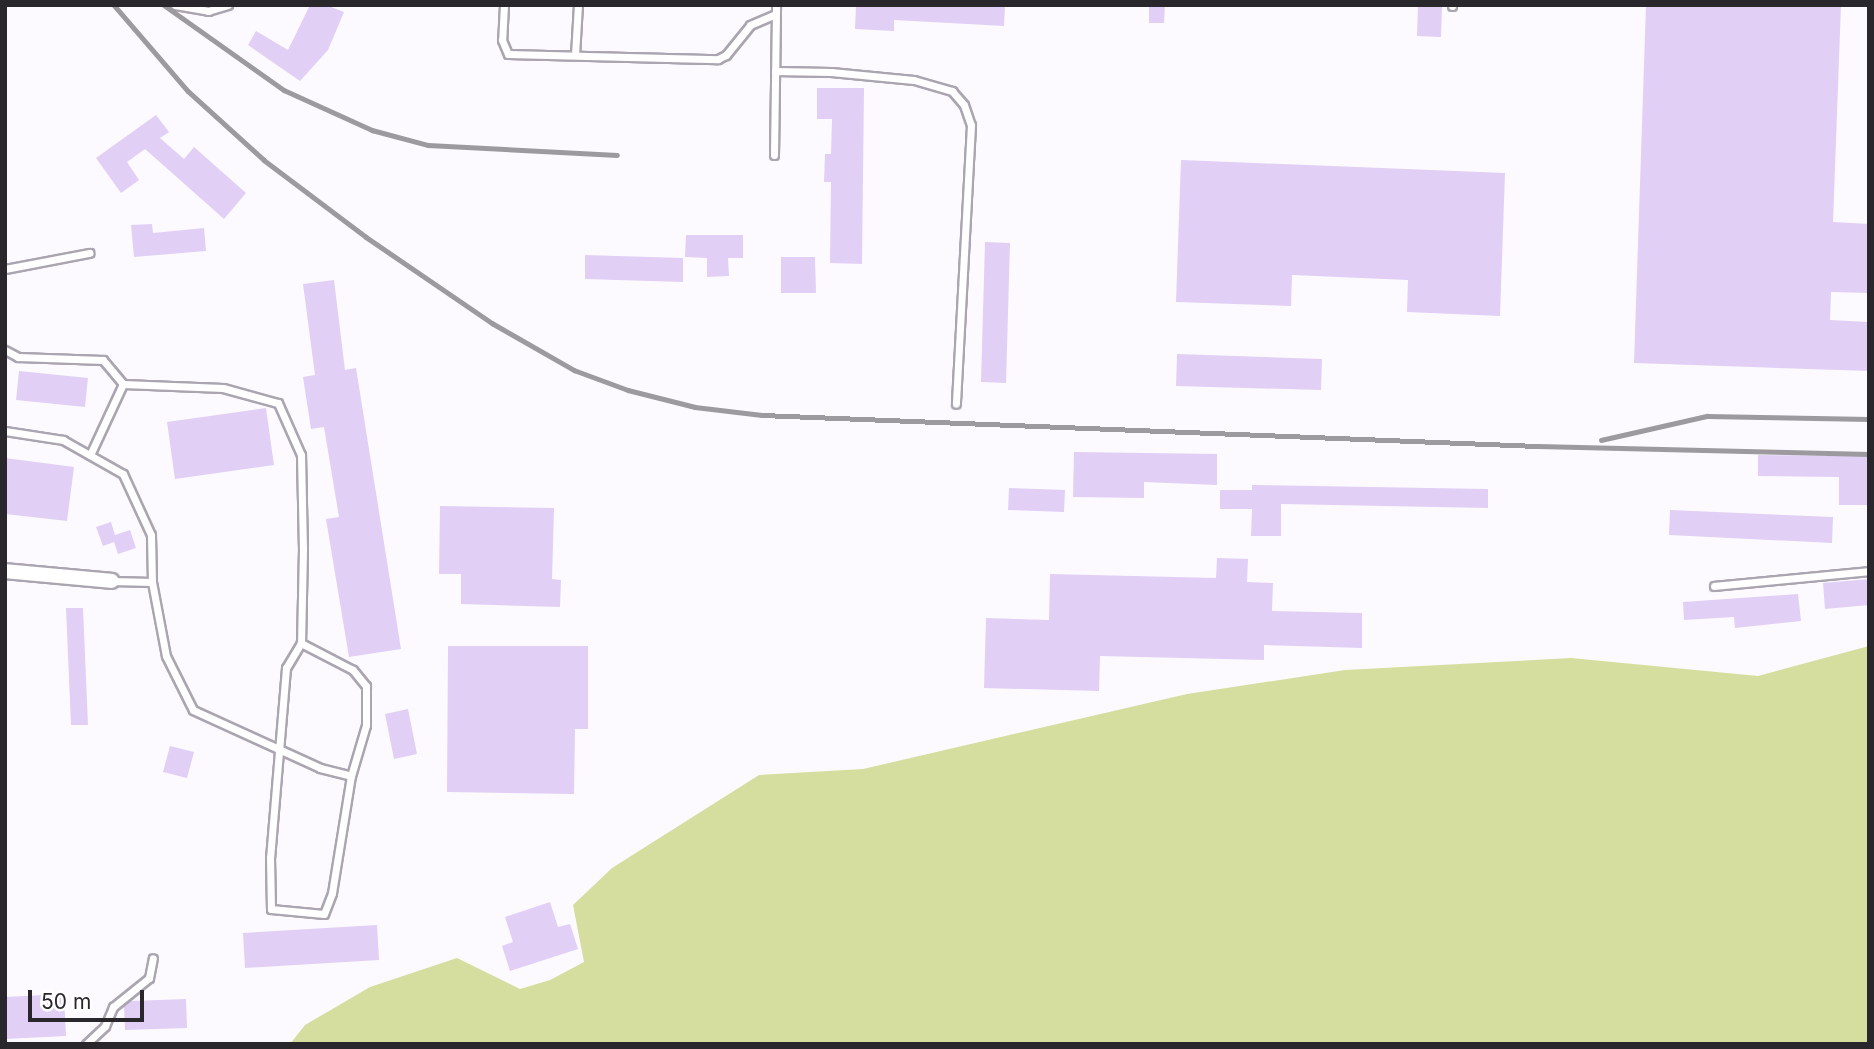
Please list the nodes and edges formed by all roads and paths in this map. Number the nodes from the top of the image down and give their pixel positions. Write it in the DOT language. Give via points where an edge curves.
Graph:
graph roads {
  1 [pos="174,5"];
  2 [pos="228,5"];
  3 [pos="504,5"];
  4 [pos="578,5"];
  5 [pos="776,10"];
  6 [pos="575,55"];
  7 [pos="775,71"];
  8 [pos="774,155"];
  9 [pos="89,253"];
  10 [pos="5,269"];
  11 [pos="5,350"];
  12 [pos="123,384"];
  13 [pos="956,404"];
  14 [pos="5,431"];
  15 [pos="90,456"];
  16 [pos="5,571"];
  17 [pos="1869,571"];
  18 [pos="112,581"];
  19 [pos="152,582"];
  20 [pos="1714,586"];
  21 [pos="301,643"];
  22 [pos="279,747"];
  23 [pos="351,776"];
  24 [pos="153,958"];
  25 [pos="86,1044"];
  1 -- 2 [label="lane" via="208,11"];
  3 -- 6 [label="lane" via="502,40 508,54"];
  4 -- 6 [label="lane"];
  5 -- 6 [label="lane" via="750,25 726,55 718,58"];
  5 -- 7 [label="lane"];
  7 -- 8 [label="lane"];
  7 -- 13 [label="lane" via="914,80 952,91 964,104 971,125"];
  9 -- 10 [label="lane"];
  11 -- 12 [label="lane" via="18,357 103,360"];
  12 -- 15 [label="lane"];
  12 -- 21 [label="lane" via="223,388 278,404 301,455"];
  14 -- 15 [label="lane" via="63,440"];
  15 -- 19 [label="lane" via="123,474 151,535"];
  16 -- 18 [label="street"];
  17 -- 20 [label="lane"];
  18 -- 19 [label="lane"];
  19 -- 22 [label="lane" via="166,656 193,710"];
  21 -- 22 [label="lane" via="286,668"];
  21 -- 23 [label="lane" via="353,670 366,686 366,725"];
  22 -- 23 [label="lane" via="320,768"];
  22 -- 23 [label="lane" via="270,857 271,909 324,914 332,893"];
  24 -- 25 [label="lane" via="149,978 113,1007 105,1026"];
}
